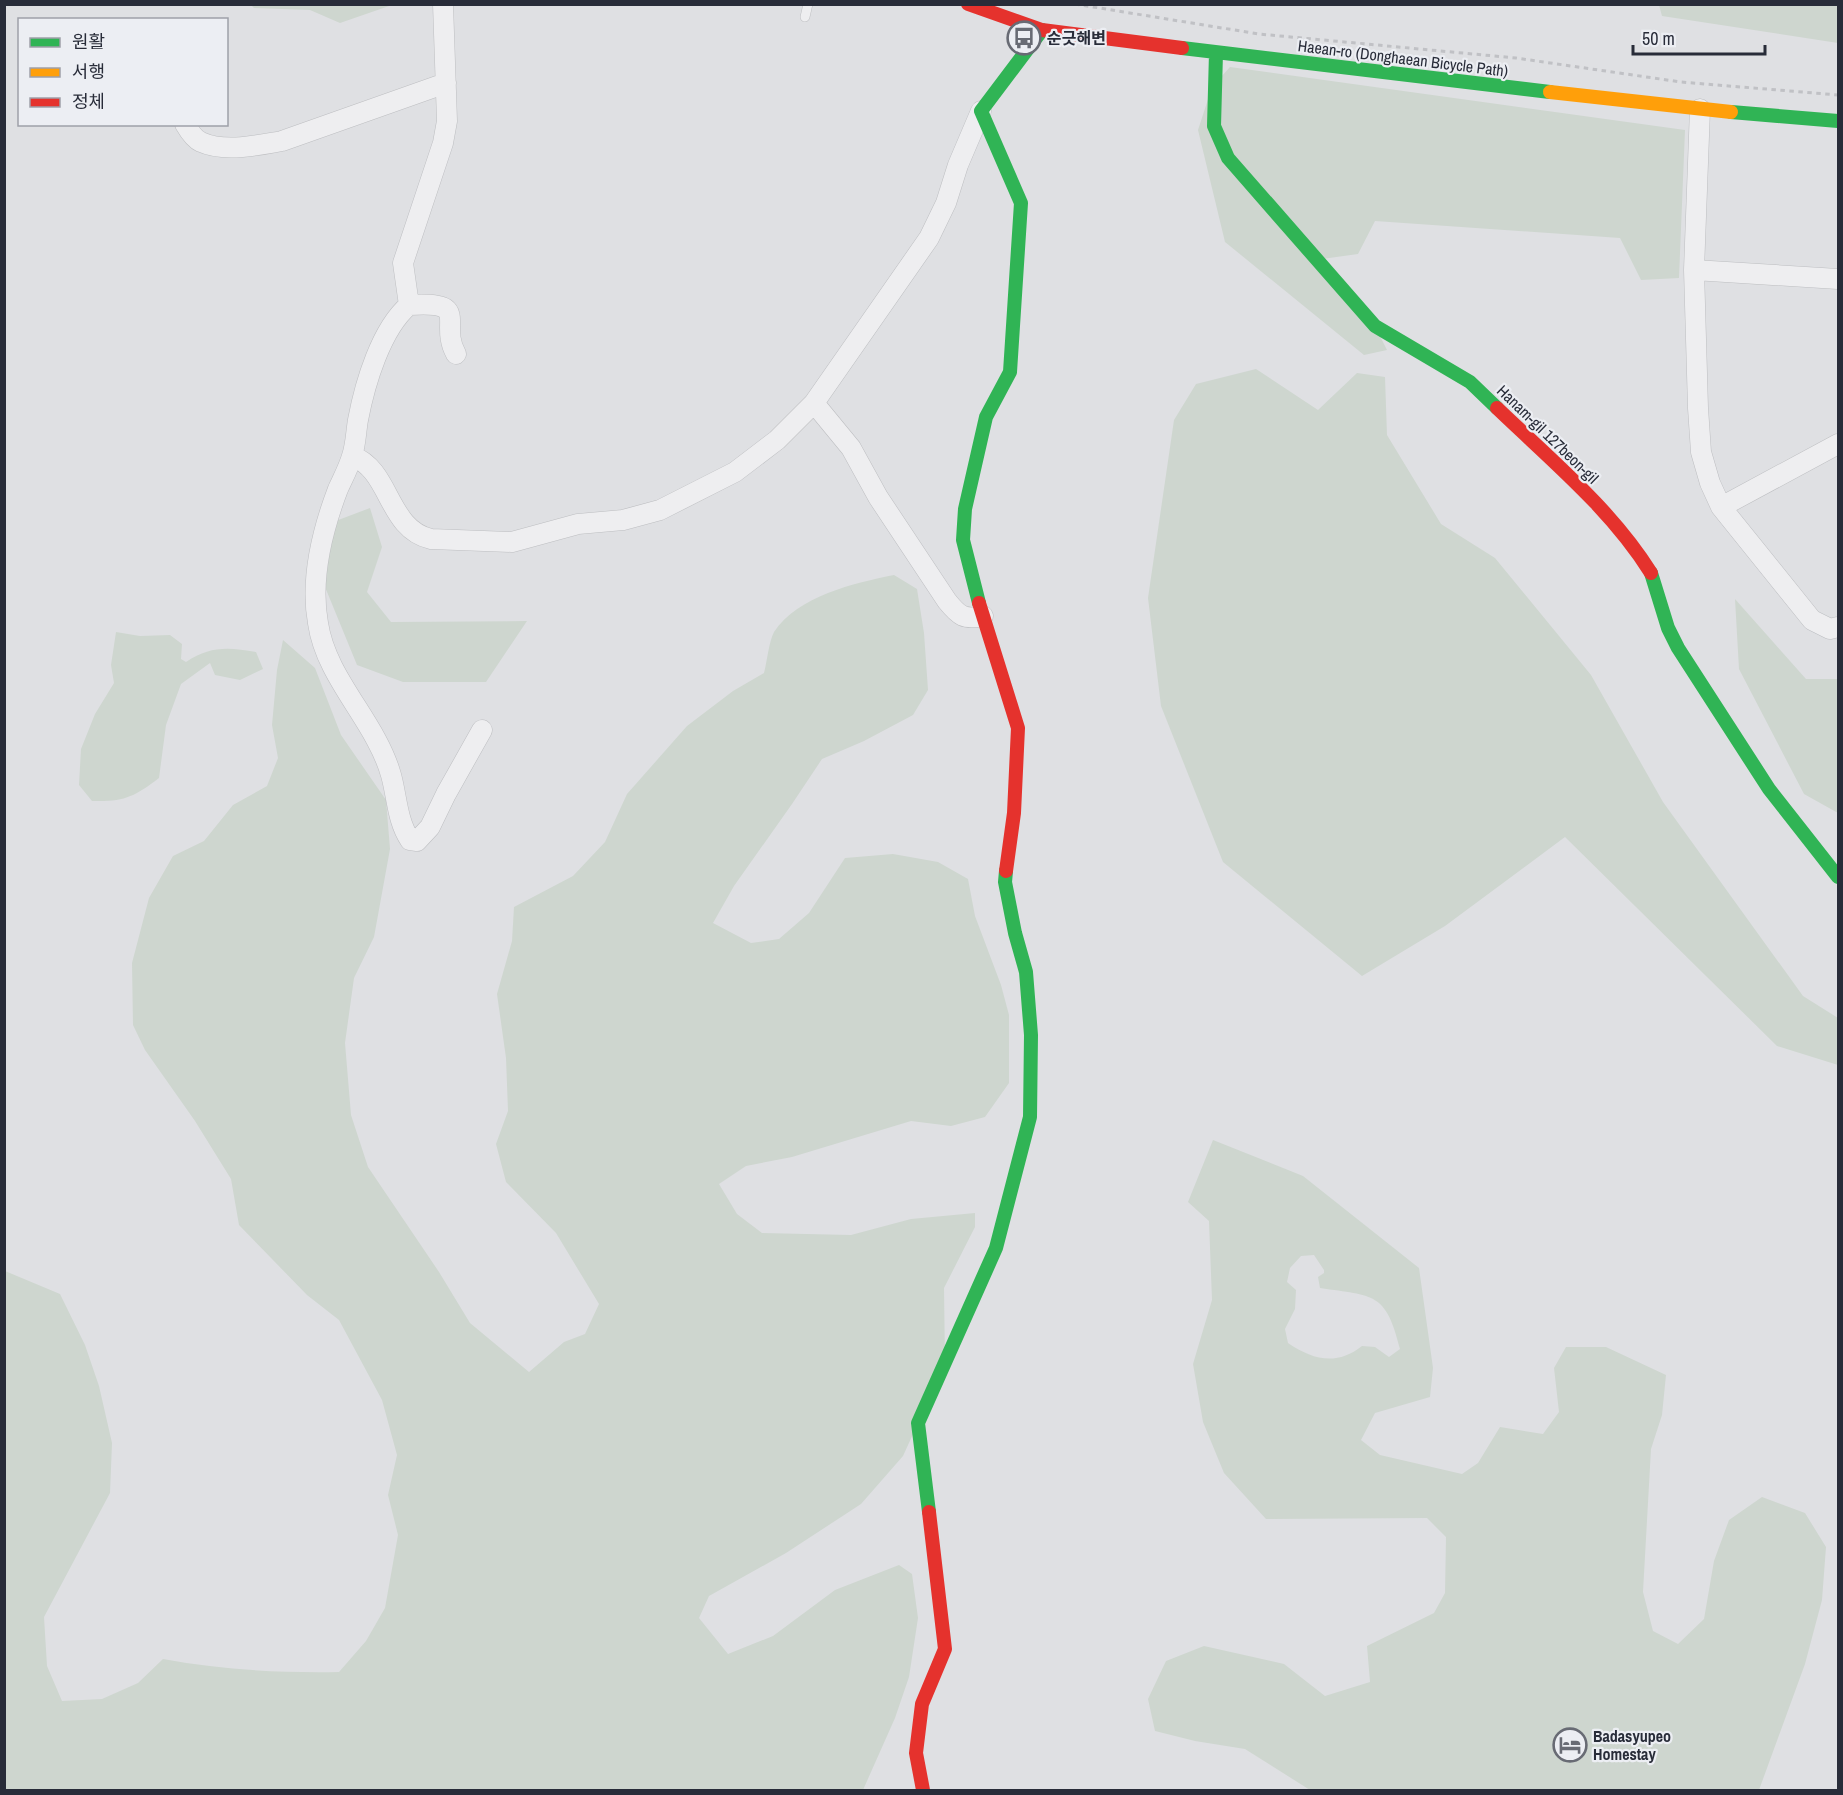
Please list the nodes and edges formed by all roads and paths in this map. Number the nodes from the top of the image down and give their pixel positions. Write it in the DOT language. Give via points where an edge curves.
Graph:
graph roads {
  1 [pos="443,4"];
  2 [pos="808,4"];
  3 [pos="968,4"];
  4 [pos="1075,4"];
  5 [pos="805,17"];
  6 [pos="1042,30"];
  7 [pos="1216,53"];
  8 [pos="446,82"];
  9 [pos="1839,95"];
  10 [pos="1700,110"];
  11 [pos="981,111"];
  12 [pos="1839,121"];
  13 [pos="186,126"];
  14 [pos="1694,270"];
  15 [pos="1839,279"];
  16 [pos="409,304"];
  17 [pos="456,354"];
  18 [pos="814,403"];
  19 [pos="1839,444"];
  20 [pos="352,456"];
  21 [pos="1721,507"];
  22 [pos="984,616"];
  23 [pos="1839,627"];
  24 [pos="482,730"];
  25 [pos="1839,877"];
  26 [pos="923,1791"];
  1 -- 8 [label="street"];
  2 -- 5 [label="lane"];
  3 -- 6 [label="street, Haean-ro (Donghaean Bicycle Path)"];
  4 -- 9 [label="path" via="1259,33 1516,58 1682,82"];
  6 -- 7 [label="street, Haean-ro (Donghaean Bicycle Path)"];
  6 -- 11 [label="street"];
  7 -- 10 [label="street, Haean-ro (Donghaean Bicycle Path)"];
  7 -- 25 [label="street, Hanam-gil 127beon-gil" via="1214,126 1228,158 1375,326 1470,382 1603,510 1654,578 1678,648 1769,789"];
  8 -- 13 [label="street" via="282,141 257,146 207,144 200,142"];
  8 -- 16 [label="street" via="443,143 403,263"];
  10 -- 12 [label="street, Haean-ro (Donghaean Bicycle Path)"];
  10 -- 14 [label="street"];
  11 -- 18 [label="street" via="929,238"];
  11 -- 22 [label="street" via="1021,202 1010,372 986,417 965,509 963,540"];
  14 -- 15 [label="street"];
  14 -- 21 [label="street" via="1701,452"];
  16 -- 17 [label="street" via="441,305 448,311 452,319 451,344"];
  16 -- 20 [label="street" via="398,314 378,352 366,386"];
  18 -- 20 [label="street" via="777,440 735,472 660,510 623,520 578,524 512,542 418,537 401,520 364,460"];
  18 -- 22 [label="street" via="851,448 878,497 957,614 970,619"];
  19 -- 21 [label="street"];
  20 -- 24 [label="street" via="321,547 317,620 320,638 342,683 381,747 410,840 417,841 430,827"];
  21 -- 23 [label="street" via="1812,620 1830,629"];
  22 -- 26 [label="street" via="1017,728 1014,813 1005,882 1026,972 1031,1035 1030,1117 996,1248 918,1423 945,1649 922,1704 916,1753"];
}
